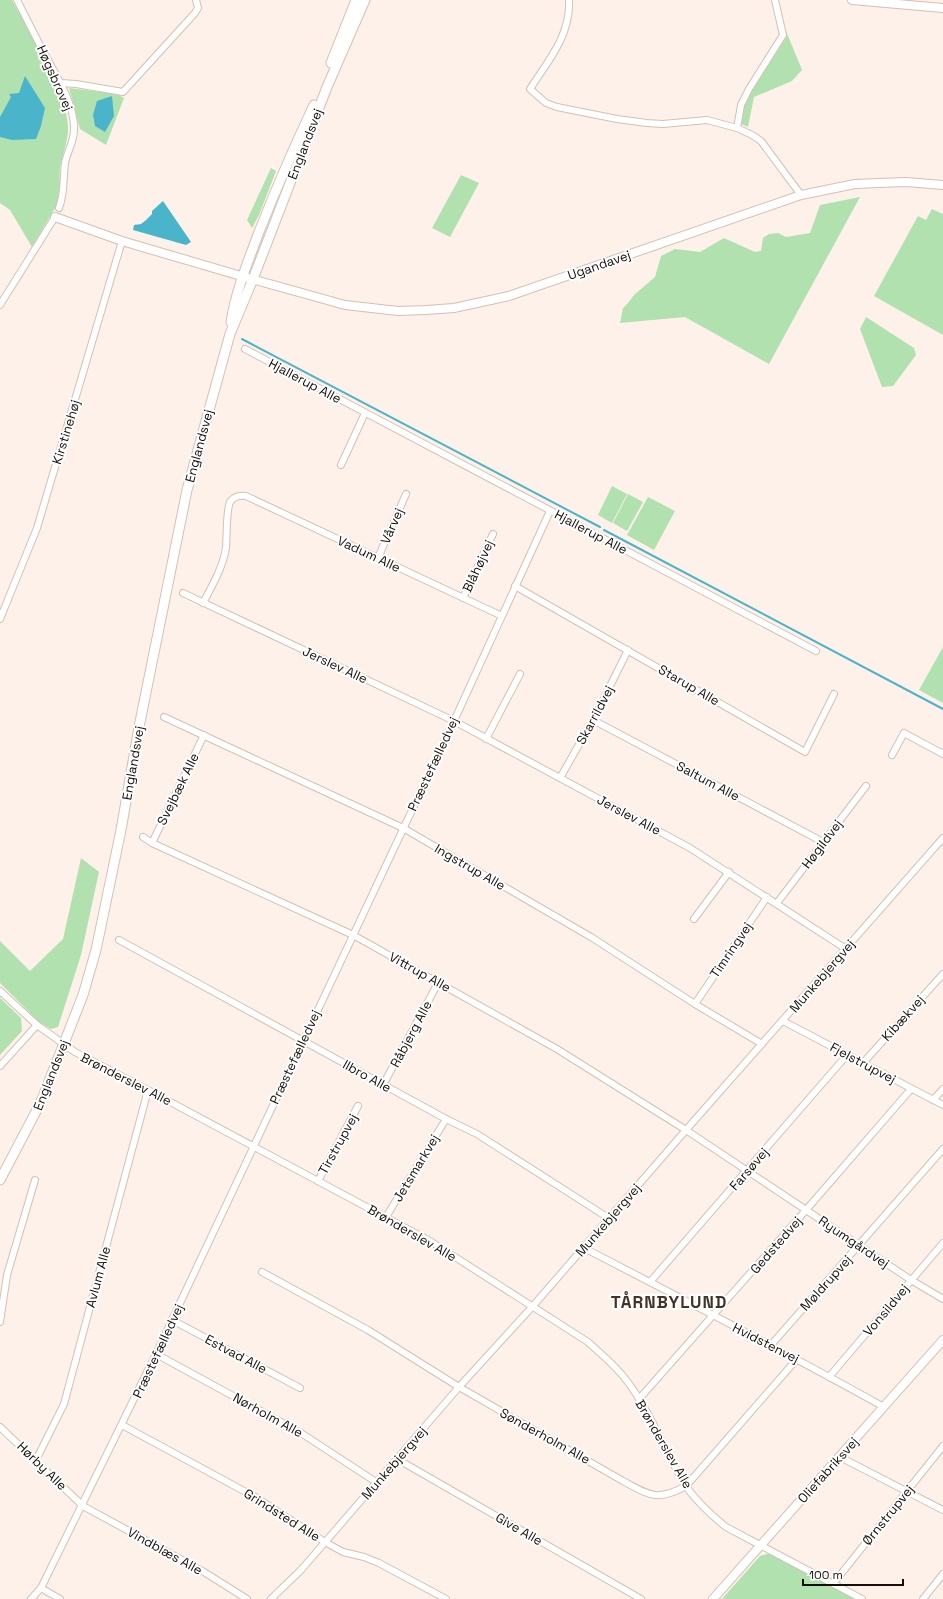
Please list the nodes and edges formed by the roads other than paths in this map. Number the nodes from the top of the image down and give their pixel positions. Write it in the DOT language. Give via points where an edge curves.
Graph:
graph roads {
  1 [pos="17,0"];
  2 [pos="196,0"];
  3 [pos="356,0"];
  4 [pos="365,0"];
  5 [pos="569,0"];
  6 [pos="775,0"];
  7 [pos="852,0"];
  8 [pos="943,8"];
  9 [pos="60,83"];
  10 [pos="738,128"];
  11 [pos="943,185"];
  12 [pos="801,195"];
  13 [pos="59,208"];
  14 [pos="55,217"];
  15 [pos="122,241"];
  16 [pos="242,276"];
  17 [pos="253,279"];
  18 [pos="0,305"];
  19 [pos="230,334"];
  20 [pos="245,349"];
  21 [pos="365,413"];
  22 [pos="340,465"];
  23 [pos="406,494"];
  24 [pos="550,511"];
  25 [pos="493,534"];
  26 [pos="378,558"];
  27 [pos="515,586"];
  28 [pos="183,593"];
  29 [pos="464,598"];
  30 [pos="204,603"];
  31 [pos="502,616"];
  32 [pos="0,619"];
  33 [pos="628,650"];
  34 [pos="816,651"];
  35 [pos="520,674"];
  36 [pos="834,694"];
  37 [pos="164,717"];
  38 [pos="593,720"];
  39 [pos="454,721"];
  40 [pos="204,735"];
  41 [pos="486,738"];
  42 [pos="943,754"];
  43 [pos="892,755"];
  44 [pos="560,778"];
  45 [pos="866,786"];
  46 [pos="403,828"];
  47 [pos="142,837"];
  48 [pos="943,838"];
  49 [pos="823,842"];
  50 [pos="152,843"];
  51 [pos="728,872"];
  52 [pos="767,897"];
  53 [pos="777,903"];
  54 [pos="694,919"];
  55 [pos="353,935"];
  56 [pos="119,940"];
  57 [pos="846,949"];
  58 [pos="943,974"];
  59 [pos="438,983"];
  60 [pos="0,991"];
  61 [pos="695,1004"];
  62 [pos="783,1021"];
  63 [pos="38,1024"];
  64 [pos="303,1041"];
  65 [pos="64,1044"];
  66 [pos="762,1044"];
  67 [pos="847,1055"];
  68 [pos="864,1063"];
  69 [pos="0,1066"];
  70 [pos="383,1085"];
  71 [pos="911,1089"];
  72 [pos="148,1090"];
  73 [pos="943,1090"];
  74 [pos="934,1100"];
  75 [pos="943,1105"];
  76 [pos="358,1106"];
  77 [pos="446,1119"];
  78 [pos="686,1130"];
  79 [pos="254,1147"];
  80 [pos="943,1149"];
  81 [pos="747,1171"];
  82 [pos="0,1180"];
  83 [pos="34,1180"];
  84 [pos="318,1181"];
  85 [pos="806,1210"];
  86 [pos="386,1217"];
  87 [pos="610,1219"];
  88 [pos="943,1243"];
  89 [pos="859,1246"];
  90 [pos="584,1248"];
  91 [pos="262,1272"];
  92 [pos="911,1280"];
  93 [pos="650,1282"];
  94 [pos="943,1300"];
  95 [pos="532,1307"];
  96 [pos="713,1316"];
  97 [pos="172,1320"];
  98 [pos="0,1322"];
  99 [pos="943,1340"];
  100 [pos="771,1345"];
  101 [pos="156,1354"];
  102 [pos="797,1359"];
  103 [pos="829,1377"];
  104 [pos="300,1388"];
  105 [pos="459,1388"];
  106 [pos="639,1399"];
  107 [pos="884,1407"];
  108 [pos="122,1425"];
  109 [pos="0,1427"];
  110 [pos="943,1446"];
  111 [pos="840,1457"];
  112 [pos="397,1459"];
  113 [pos="36,1460"];
  114 [pos="376,1482"];
  115 [pos="686,1486"];
  116 [pos="907,1490"];
  117 [pos="83,1506"];
  118 [pos="943,1510"];
  119 [pos="325,1542"];
  120 [pos="760,1545"];
  121 [pos="943,1574"];
  122 [pos="833,1584"];
  123 [pos="41,1588"];
  124 [pos="31,1599"];
  125 [pos="60,1599"];
  126 [pos="247,1599"];
  127 [pos="271,1599"];
  128 [pos="446,1599"];
  129 [pos="641,1599"];
  130 [pos="713,1599"];
  131 [pos="862,1599"];
  132 [pos="923,1599"];
  1 -- 9 [label="street, Høgsbrovej"];
  2 -- 9 [label="street" via="198,8 195,13 122,92"];
  3 -- 16 [label="main road, Englandsvej" via="316,100 285,166"];
  4 -- 17 [label="main road, Englandsvej" via="327,87"];
  5 -- 10 [label="street" via="568,21 563,36 530,89 546,103 647,123 707,120"];
  6 -- 10 [label="street" via="783,35 741,105"];
  7 -- 8 [label="street"];
  9 -- 13 [label="street, Høgsbrovej" via="70,106 74,131 65,160 63,196"];
  10 -- 12 [label="street" via="761,141"];
  11 -- 12 [label="street, Ugandavej" via="906,182 867,184"];
  12 -- 17 [label="street, Ugandavej" via="509,296 454,308 405,311 372,309 345,305"];
  14 -- 15 [label="street"];
  14 -- 18 [label="street"];
  15 -- 16 [label="street"];
  15 -- 32 [label="street, Kirstinehøj" via="37,528"];
  16 -- 17 [label="street"];
  16 -- 19 [label="main road, Englandsvej"];
  17 -- 19 [label="main road, Englandsvej"];
  19 -- 65 [label="main road, Englandsvej" via="187,490 100,933 83,995"];
  20 -- 21 [label="street, Hjallerup Alle"];
  21 -- 22 [label="street"];
  21 -- 24 [label="street, Hjallerup Alle"];
  23 -- 26 [label="street, Vårvej"];
  24 -- 27 [label="street, Præstefælledvej"];
  24 -- 34 [label="street, Hjallerup Alle"];
  25 -- 29 [label="street, Blåhøjvej"];
  26 -- 29 [label="street, Vadum Alle"];
  26 -- 30 [label="street, Vadum Alle" via="241,495 229,504 226,549"];
  27 -- 31 [label="street, Præstefælledvej"];
  27 -- 33 [label="street, Starup Alle"];
  28 -- 30 [label="street, Jerslev Alle"];
  29 -- 31 [label="street, Vadum Alle"];
  30 -- 39 [label="street, Jerslev Alle"];
  31 -- 39 [label="street, Præstefælledvej"];
  33 -- 36 [label="street, Starup Alle" via="805,752"];
  33 -- 38 [label="street, Skarrildvej"];
  35 -- 41 [label="street"];
  37 -- 40 [label="street, Ingstrup Alle"];
  38 -- 44 [label="street, Skarrildvej"];
  38 -- 49 [label="street, Saltum Alle"];
  39 -- 41 [label="street, Jerslev Alle"];
  39 -- 46 [label="street, Præstefælledvej"];
  40 -- 46 [label="street, Ingstrup Alle"];
  40 -- 50 [label="street, Svejbæk Alle"];
  41 -- 44 [label="street, Jerslev Alle"];
  42 -- 43 [label="street" via="904,733"];
  44 -- 51 [label="street, Jerslev Alle" via="690,848"];
  45 -- 49 [label="street, Høgildvej"];
  46 -- 55 [label="street, Præstefælledvej"];
  46 -- 61 [label="street, Ingstrup Alle" via="591,937"];
  47 -- 50 [label="street, Vittrup Alle"];
  48 -- 57 [label="street, Munkebjergvej"];
  49 -- 53 [label="street, Høgildvej"];
  50 -- 55 [label="street, Vittrup Alle"];
  51 -- 52 [label="street, Jerslev Alle"];
  51 -- 54 [label="street"];
  52 -- 53 [label="street, Jerslev Alle"];
  52 -- 61 [label="street, Timringvej"];
  53 -- 57 [label="street, Jerslev Alle"];
  55 -- 59 [label="street, Vittrup Alle"];
  55 -- 64 [label="street, Præstefælledvej"];
  56 -- 64 [label="street, Ilbro Alle"];
  57 -- 62 [label="street, Munkebjergvej"];
  58 -- 68 [label="street, Kibækvej"];
  59 -- 70 [label="street, Råbjerg Alle"];
  59 -- 78 [label="street, Vittrup Alle" via="557,1049"];
  60 -- 63 [label="street, Brønderslev Alle"];
  61 -- 66 [label="street, Ingstrup Alle"];
  62 -- 66 [label="street, Munkebjergvej"];
  62 -- 67 [label="street, Fjelstrupvej"];
  63 -- 65 [label="street, Brønderslev Alle"];
  63 -- 69 [label="street"];
  64 -- 70 [label="street, Ilbro Alle"];
  64 -- 79 [label="street, Præstefælledvej"];
  65 -- 72 [label="street, Brønderslev Alle"];
  65 -- 82 [label="main road, Englandsvej" via="41,1102"];
  66 -- 78 [label="street, Munkebjergvej"];
  67 -- 68 [label="street, Fjelstrupvej"];
  67 -- 81 [label="street, Farsøvej"];
  68 -- 71 [label="street, Fjelstrupvej"];
  70 -- 77 [label="street, Ilbro Alle"];
  71 -- 74 [label="street, Fjelstrupvej"];
  71 -- 85 [label="street, Gedstedvej"];
  72 -- 79 [label="street, Brønderslev Alle"];
  72 -- 113 [label="street, Avlum Alle" via="64,1404"];
  73 -- 74 [label="street"];
  74 -- 75 [label="street, Fjelstrupvej"];
  76 -- 84 [label="street, Tirstrupvej"];
  77 -- 86 [label="street, Jetsmarkvej"];
  77 -- 87 [label="street, Ilbro Alle" via="477,1134"];
  78 -- 81 [label="street, Ryumgårdvej"];
  78 -- 87 [label="street, Munkebjergvej"];
  79 -- 84 [label="street, Brønderslev Alle"];
  79 -- 97 [label="street, Præstefælledvej"];
  80 -- 89 [label="street, Møldrupvej"];
  81 -- 85 [label="street, Ryumgårdvej"];
  81 -- 93 [label="street, Farsøvej"];
  83 -- 98 [label="street" via="7,1275"];
  84 -- 86 [label="street, Brønderslev Alle"];
  85 -- 89 [label="street, Ryumgårdvej"];
  85 -- 96 [label="street, Gedstedvej"];
  86 -- 95 [label="street, Brønderslev Alle" via="430,1241"];
  87 -- 90 [label="street, Munkebjergvej"];
  88 -- 92 [label="street, Vonsildvej"];
  89 -- 92 [label="street, Ryumgårdvej"];
  89 -- 100 [label="street, Møldrupvej"];
  90 -- 93 [label="street, Hvidstenvej"];
  90 -- 95 [label="street, Munkebjergvej"];
  91 -- 105 [label="street, Sønderholm Alle" via="368,1330"];
  92 -- 94 [label="street, Ryumgårdvej"];
  92 -- 103 [label="street, Vonsildvej"];
  93 -- 96 [label="street, Hvidstenvej"];
  95 -- 105 [label="street, Munkebjergvej"];
  95 -- 106 [label="street, Brønderslev Alle" via="588,1342 626,1380"];
  96 -- 100 [label="street, Hvidstenvej"];
  96 -- 106 [label="street, Gedstedvej"];
  97 -- 101 [label="street, Præstefælledvej"];
  97 -- 104 [label="street, Estvad Alle"];
  99 -- 107 [label="street, Oliefabriksvej"];
  100 -- 102 [label="street, Hvidstenvej"];
  101 -- 108 [label="street, Præstefælledvej"];
  101 -- 114 [label="street, Nørholm Alle" via="301,1433"];
  102 -- 103 [label="street, Hvidstenvej"];
  102 -- 115 [label="street, Sønderholm Alle"];
  103 -- 107 [label="street, Hvidstenvej"];
  105 -- 112 [label="street, Munkebjergvej"];
  105 -- 115 [label="street, Sønderholm Alle" via="650,1495 669,1493"];
  106 -- 115 [label="street, Brønderslev Alle"];
  107 -- 111 [label="street, Oliefabriksvej"];
  108 -- 117 [label="street, Præstefælledvej"];
  108 -- 119 [label="street, Grindsted Alle" via="257,1498"];
  109 -- 113 [label="street, Hørby Alle"];
  110 -- 116 [label="street, Ørnstrupvej"];
  111 -- 116 [label="street"];
  111 -- 120 [label="street, Oliefabriksvej"];
  112 -- 114 [label="street, Munkebjergvej"];
  112 -- 129 [label="street, Give Alle"];
  113 -- 117 [label="street, Hørby Alle"];
  114 -- 119 [label="street, Munkebjergvej"];
  115 -- 120 [label="street, Brønderslev Alle" via="708,1512 726,1527"];
  116 -- 118 [label="street"];
  116 -- 122 [label="street, Ørnstrupvej"];
  117 -- 123 [label="street, Præstefælledvej"];
  117 -- 126 [label="street, Vindblæs Alle" via="204,1572"];
  119 -- 127 [label="street, Munkebjergvej"];
  119 -- 128 [label="street, Grindsted Alle" via="343,1552 379,1563"];
  120 -- 122 [label="street, Brønderslev Alle"];
  120 -- 130 [label="street, Oliefabriksvej"];
  121 -- 132 [label="street"];
  122 -- 131 [label="street, Brønderslev Alle"];
  123 -- 124 [label="street, Præstefælledvej"];
  123 -- 125 [label="street"];
}
